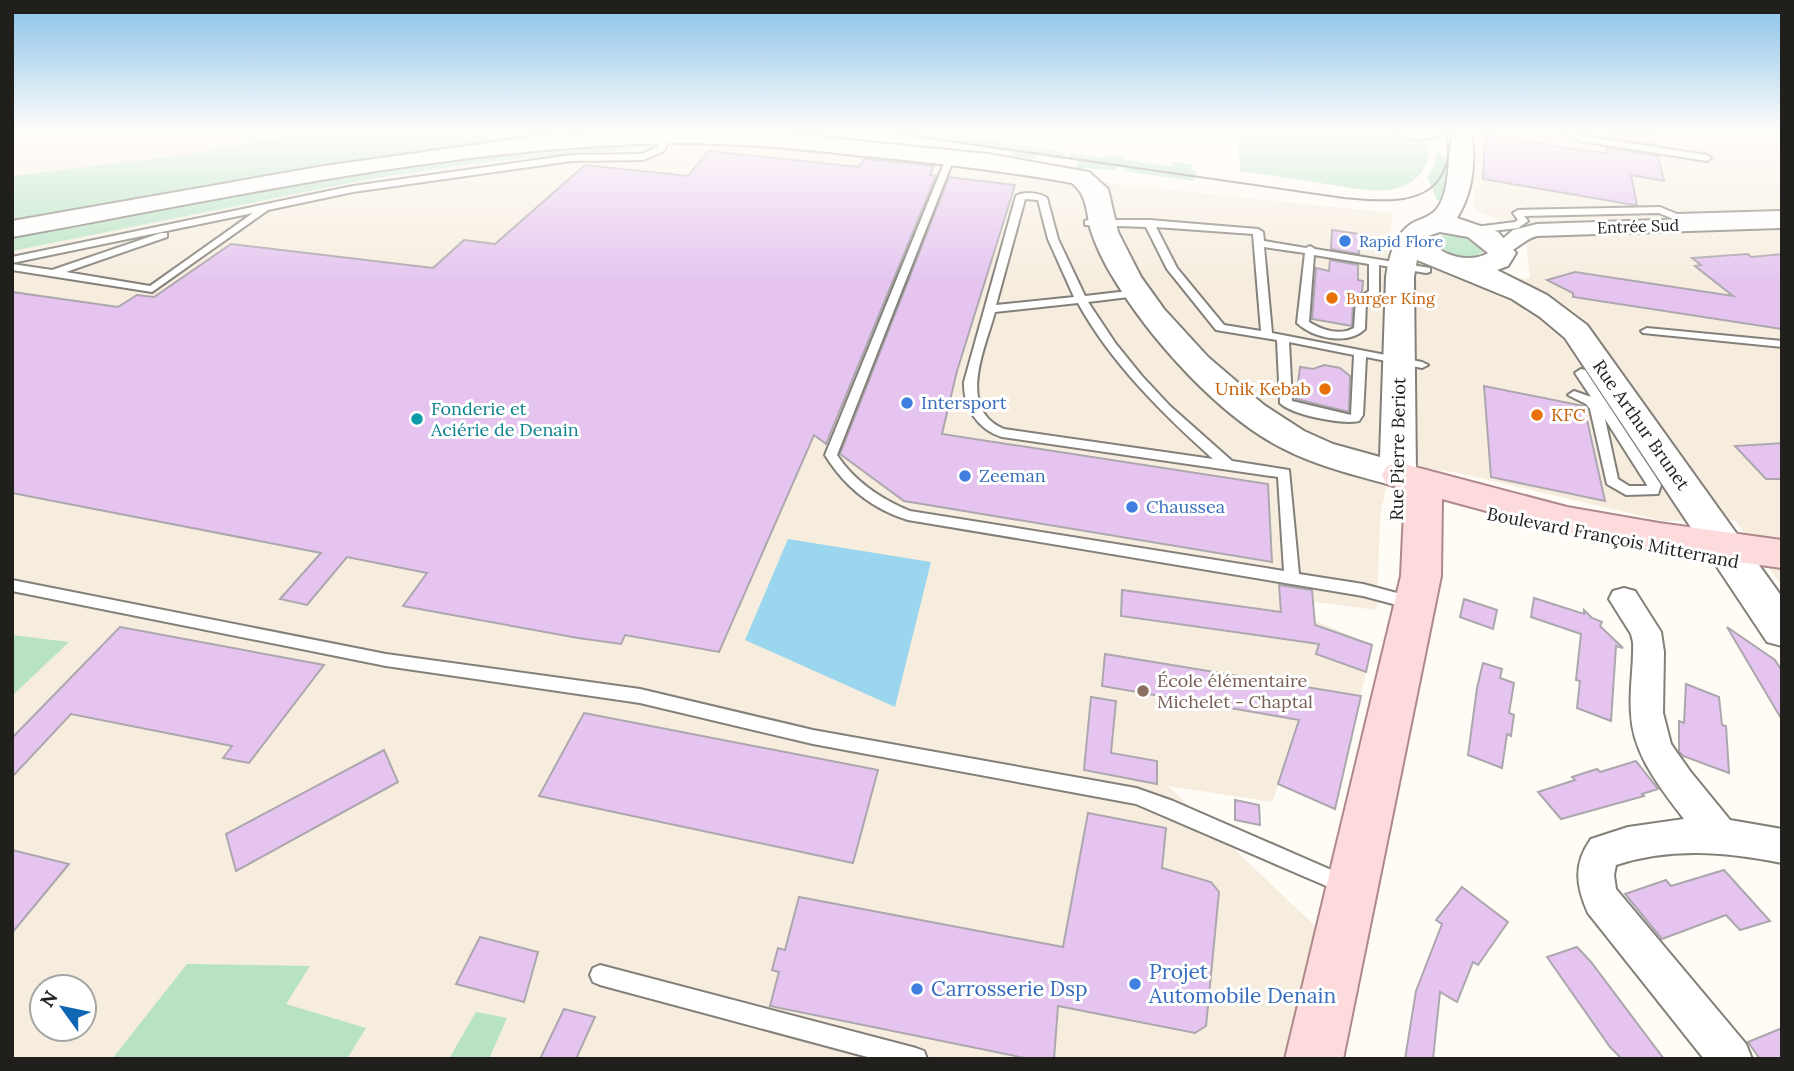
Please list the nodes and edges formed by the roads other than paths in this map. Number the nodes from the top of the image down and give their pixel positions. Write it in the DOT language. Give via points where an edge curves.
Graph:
graph roads {
  1 [pos="274,182"];
  2 [pos="401,182"];
  3 [pos="941,182"];
  4 [pos="1074,182"];
  5 [pos="1459,182"];
  6 [pos="267,207"];
  7 [pos="1782,214"];
  8 [pos="215,217"];
  9 [pos="1725,220"];
  10 [pos="1464,221"];
  11 [pos="1782,222"];
  12 [pos="1095,223"];
  13 [pos="1149,223"];
  14 [pos="12,229"];
  15 [pos="1259,243"];
  16 [pos="1310,249"];
  17 [pos="1501,251"];
  18 [pos="12,260"];
  19 [pos="1421,265"];
  20 [pos="12,267"];
  21 [pos="52,273"];
  22 [pos="1129,293"];
  23 [pos="1080,299"];
  24 [pos="991,309"];
  25 [pos="1647,331"];
  26 [pos="1267,335"];
  27 [pos="1283,338"];
  28 [pos="1782,344"];
  29 [pos="1360,352"];
  30 [pos="1411,362"];
  31 [pos="1595,374"];
  32 [pos="1574,396"];
  33 [pos="1228,465"];
  34 [pos="1411,485"];
  35 [pos="1754,558"];
  36 [pos="1292,578"];
  37 [pos="12,585"];
  38 [pos="1624,600"];
  39 [pos="1782,601"];
  40 [pos="1407,602"];
  41 [pos="1782,630"];
  42 [pos="1720,836"];
  43 [pos="1782,846"];
  44 [pos="1353,888"];
  45 [pos="600,975"];
  46 [pos="916,1059"];
  47 [pos="1314,1059"];
  48 [pos="1731,1059"];
  1 -- 14 [label="main road, Boulevard François Mitterrand"];
  2 -- 6 [label="lane"];
  3 -- 36 [label="lane" via="831,455 839,469 882,506 908,515"];
  4 -- 12 [label="main road, Boulevard François Mitterrand"];
  5 -- 10 [label="main road"];
  6 -- 8 [label="lane"];
  6 -- 21 [label="lane" via="152,289"];
  7 -- 9 [label="lane"];
  8 -- 18 [label="lane"];
  8 -- 21 [label="lane"];
  9 -- 10 [label="lane" via="1676,217 1660,210 1518,213 1523,221 1518,225"];
  9 -- 11 [label="street, Entrée Sud"];
  9 -- 17 [label="street, Entrée Sud" via="1537,230 1520,234"];
  10 -- 17 [label="main road, Rue Arthur Brunet"];
  10 -- 19 [label="main road, Rue Pierre Beriot" via="1423,231"];
  12 -- 13 [label="lane"];
  12 -- 22 [label="main road, Boulevard François Mitterrand" via="1105,266"];
  13 -- 15 [label="lane" via="1258,232"];
  13 -- 26 [label="lane" via="1172,269 1220,328"];
  15 -- 16 [label="lane"];
  15 -- 26 [label="lane"];
  16 -- 19 [label="lane"];
  16 -- 19 [label="lane" via="1303,323 1336,334 1353,334 1359,329 1361,300"];
  17 -- 19 [label="main road" via="1498,261 1488,265"];
  17 -- 31 [label="main road, Rue Arthur Brunet" via="1527,283 1585,326"];
  19 -- 30 [label="main road, Rue Pierre Beriot"];
  19 -- 31 [label="main road, Rue Arthur Brunet" via="1533,299 1576,332"];
  20 -- 21 [label="lane"];
  22 -- 23 [label="lane"];
  22 -- 34 [label="main road, Boulevard François Mitterrand" via="1154,337 1180,366 1252,429 1304,457"];
  23 -- 24 [label="lane"];
  23 -- 24 [label="lane" via="1051,235 1042,198 1021,196"];
  23 -- 33 [label="lane" via="1141,384"];
  24 -- 33 [label="lane" via="969,388 990,428"];
  25 -- 28 [label="lane"];
  26 -- 27 [label="lane"];
  27 -- 29 [label="lane"];
  27 -- 29 [label="lane" via="1286,403 1348,419 1357,415"];
  29 -- 30 [label="lane"];
  30 -- 34 [label="main road, Rue Pierre Beriot"];
  31 -- 32 [label="lane" via="1654,485 1653,491 1632,492 1614,484 1596,408"];
  31 -- 35 [label="main road, Rue Arthur Brunet"];
  33 -- 36 [label="lane" via="1284,472"];
  34 -- 35 [label="main road, Boulevard François Mitterrand" via="1574,534"];
  34 -- 40 [label="main road, Rue Pierre Beriot" via="1421,576"];
  35 -- 39 [label="main road, Rue Arthur Brunet"];
  35 -- 41 [label="main road, Rue Arthur Brunet"];
  36 -- 40 [label="lane"];
  37 -- 44 [label="lane" via="386,660 640,696 813,737 1136,796"];
  38 -- 42 [label="street" via="1648,642 1647,723 1651,736 1666,765"];
  40 -- 44 [label="main road, Rue Pierre Beriot" via="1383,757"];
  42 -- 43 [label="street"];
  42 -- 48 [label="street" via="1670,834 1620,845 1604,851 1594,874 1601,900"];
  44 -- 47 [label="main road, Rue Pierre Beriot"];
  45 -- 46 [label="lane"];
}
